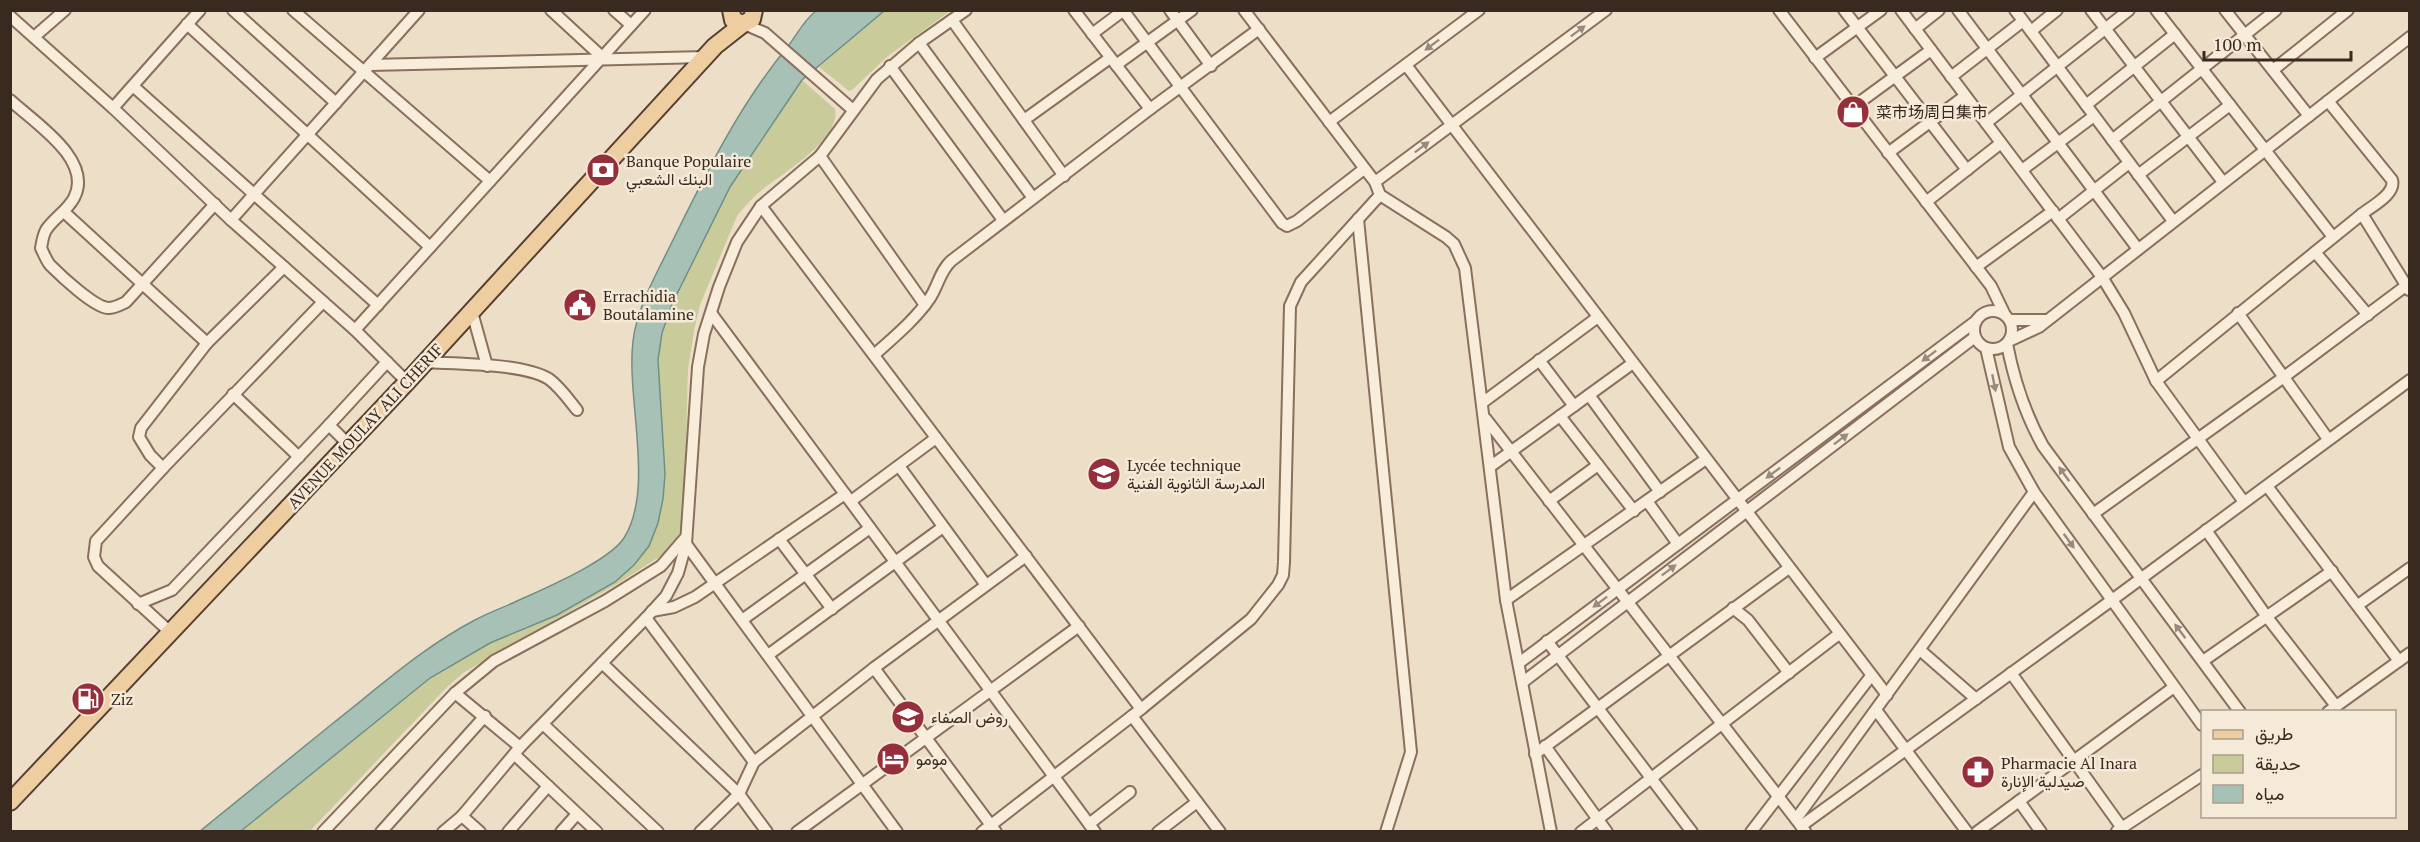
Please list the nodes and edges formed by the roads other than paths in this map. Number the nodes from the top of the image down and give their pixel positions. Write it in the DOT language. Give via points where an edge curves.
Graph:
graph roads {
  1 [pos="65,10"];
  2 [pos="200,10"];
  3 [pos="233,10"];
  4 [pos="293,10"];
  5 [pos="551,10"];
  6 [pos="614,10"];
  7 [pos="645,10"];
  8 [pos="966,10"];
  9 [pos="1074,10"];
  10 [pos="1170,10"];
  11 [pos="1192,10"];
  12 [pos="1244,10"];
  13 [pos="1479,10"];
  14 [pos="1606,10"];
  15 [pos="1844,10"];
  16 [pos="1881,10"];
  17 [pos="1901,10"];
  18 [pos="1939,10"];
  19 [pos="1958,10"];
  20 [pos="2015,10"];
  21 [pos="2057,10"];
  22 [pos="2091,10"];
  23 [pos="2128,10"];
  24 [pos="2156,10"];
  25 [pos="2225,10"];
  26 [pos="2276,10"];
  27 [pos="2348,10"];
  28 [pos="419,11"];
  29 [pos="731,11"];
  30 [pos="1123,11"];
  31 [pos="1780,11"];
  32 [pos="10,16"];
  33 [pos="749,18"];
  34 [pos="952,20"];
  35 [pos="1177,21"];
  36 [pos="2023,21"];
  37 [pos="188,24"];
  38 [pos="631,25"];
  39 [pos="1857,28"];
  40 [pos="1259,29"];
  41 [pos="1914,29"];
  42 [pos="2106,29"];
  43 [pos="2031,31"];
  44 [pos="1092,34"];
  45 [pos="2175,34"];
  46 [pos="2245,35"];
  47 [pos="34,37"];
  48 [pos="2409,37"];
  49 [pos="919,43"];
  50 [pos="1147,43"];
  51 [pos="1987,49"];
  52 [pos="1931,50"];
  53 [pos="710,51"];
  54 [pos="1815,58"];
  55 [pos="600,59"];
  56 [pos="1113,62"];
  57 [pos="1406,65"];
  58 [pos="890,66"];
  59 [pos="1211,66"];
  60 [pos="2134,66"];
  61 [pos="2057,67"];
  62 [pos="367,68"];
  63 [pos="2202,69"];
  64 [pos="2273,70"];
  65 [pos="1895,77"];
  66 [pos="1951,77"];
  67 [pos="133,86"];
  68 [pos="1180,87"];
  69 [pos="2022,95"];
  70 [pos="1965,96"];
  71 [pos="10,100"];
  72 [pos="2162,101"];
  73 [pos="2328,101"];
  74 [pos="336,103"];
  75 [pos="2086,105"];
  76 [pos="2230,105"];
  77 [pos="1853,107"];
  78 [pos="113,108"];
  79 [pos="1150,109"];
  80 [pos="853,110"];
  81 [pos="2094,116"];
  82 [pos="2309,116"];
  83 [pos="1024,120"];
  84 [pos="1329,122"];
  85 [pos="1930,122"];
  86 [pos="1986,123"];
  87 [pos="1452,125"];
  88 [pos="309,133"];
  89 [pos="2189,136"];
  90 [pos="2112,140"];
  91 [pos="2001,143"];
  92 [pos="2058,143"];
  93 [pos="2265,150"];
  94 [pos="1888,153"];
  95 [pos="820,156"];
  96 [pos="2129,163"];
  97 [pos="1364,170"];
  98 [pos="1967,170"];
  99 [pos="2022,170"];
  100 [pos="2139,175"];
  101 [pos="1065,176"];
  102 [pos="490,181"];
  103 [pos="1375,182"];
  104 [pos="2223,182"];
  105 [pos="2094,191"];
  106 [pos="254,194"];
  107 [pos="1380,195"];
  108 [pos="1033,198"];
  109 [pos="1926,202"];
  110 [pos="215,204"];
  111 [pos="761,206"];
  112 [pos="64,212"];
  113 [pos="2362,214"];
  114 [pos="2056,215"];
  115 [pos="1358,219"];
  116 [pos="231,220"];
  117 [pos="1003,220"];
  118 [pos="2173,221"];
  119 [pos="2333,237"];
  120 [pos="430,247"];
  121 [pos="2138,249"];
  122 [pos="2314,252"];
  123 [pos="284,267"];
  124 [pos="1976,267"];
  125 [pos="2102,277"];
  126 [pos="142,285"];
  127 [pos="1991,286"];
  128 [pos="2408,288"];
  129 [pos="323,302"];
  130 [pos="378,305"];
  131 [pos="925,305"];
  132 [pos="1989,311"];
  133 [pos="472,312"];
  134 [pos="711,313"];
  135 [pos="2238,313"];
  136 [pos="2368,315"];
  137 [pos="1598,317"];
  138 [pos="2008,317"];
  139 [pos="2047,320"];
  140 [pos="1976,321"];
  141 [pos="355,330"];
  142 [pos="1975,337"];
  143 [pos="207,343"];
  144 [pos="2008,343"];
  145 [pos="1986,348"];
  146 [pos="874,355"];
  147 [pos="1539,360"];
  148 [pos="424,362"];
  149 [pos="387,363"];
  150 [pos="1633,363"];
  151 [pos="487,366"];
  152 [pos="2284,377"];
  153 [pos="2409,380"];
  154 [pos="2156,381"];
  155 [pos="407,382"];
  156 [pos="234,394"];
  157 [pos="1589,395"];
  158 [pos="1482,402"];
  159 [pos="1574,406"];
  160 [pos="577,410"];
  161 [pos="1560,416"];
  162 [pos="1484,417"];
  163 [pos="329,425"];
  164 [pos="936,438"];
  165 [pos="2328,439"];
  166 [pos="2198,440"];
  167 [pos="348,444"];
  168 [pos="1511,451"];
  169 [pos="299,457"];
  170 [pos="1706,459"];
  171 [pos="1598,465"];
  172 [pos="899,466"];
  173 [pos="1491,466"];
  174 [pos="163,468"];
  175 [pos="2267,486"];
  176 [pos="1660,492"];
  177 [pos="2034,492"];
  178 [pos="848,498"];
  179 [pos="1737,500"];
  180 [pos="1549,501"];
  181 [pos="1647,501"];
  182 [pos="2244,502"];
  183 [pos="1634,511"];
  184 [pos="1746,512"];
  185 [pos="2093,514"];
  186 [pos="943,527"];
  187 [pos="870,528"];
  188 [pos="2206,530"];
  189 [pos="779,540"];
  190 [pos="686,541"];
  191 [pos="1678,544"];
  192 [pos="1584,546"];
  193 [pos="1026,556"];
  194 [pos="896,563"];
  195 [pos="1789,567"];
  196 [pos="2409,568"];
  197 [pos="2332,571"];
  198 [pos="806,574"];
  199 [pos="2141,578"];
  200 [pos="716,584"];
  201 [pos="986,585"];
  202 [pos="1617,589"];
  203 [pos="1506,600"];
  204 [pos="2112,600"];
  205 [pos="1627,602"];
  206 [pos="138,604"];
  207 [pos="2358,605"];
  208 [pos="1733,608"];
  209 [pos="832,609"];
  210 [pos="649,615"];
  211 [pos="2267,616"];
  212 [pos="742,620"];
  213 [pos="939,621"];
  214 [pos="1079,626"];
  215 [pos="170,632"];
  216 [pos="1839,634"];
  217 [pos="1547,641"];
  218 [pos="1920,650"];
  219 [pos="2409,653"];
  220 [pos="768,655"];
  221 [pos="1669,655"];
  222 [pos="1557,656"];
  223 [pos="2203,661"];
  224 [pos="2399,661"];
  225 [pos="602,663"];
  226 [pos="1519,663"];
  227 [pos="874,668"];
  228 [pos="1789,673"];
  229 [pos="2012,673"];
  230 [pos="1871,676"];
  231 [pos="1523,682"];
  232 [pos="2174,687"];
  233 [pos="991,690"];
  234 [pos="455,693"];
  235 [pos="1887,695"];
  236 [pos="1976,699"];
  237 [pos="1596,708"];
  238 [pos="2332,709"];
  239 [pos="1876,710"];
  240 [pos="2239,710"];
  241 [pos="1137,712"];
  242 [pos="485,716"];
  243 [pos="812,716"];
  244 [pos="1722,724"];
  245 [pos="2201,724"];
  246 [pos="544,725"];
  247 [pos="926,738"];
  248 [pos="1545,746"];
  249 [pos="1906,750"];
  250 [pos="517,751"];
  251 [pos="1535,754"];
  252 [pos="2074,761"];
  253 [pos="754,762"];
  254 [pos="1054,776"];
  255 [pos="2201,776"];
  256 [pos="1651,778"];
  257 [pos="862,784"];
  258 [pos="548,786"];
  259 [pos="1130,792"];
  260 [pos="13,794"];
  261 [pos="739,794"];
  262 [pos="1778,796"];
  263 [pos="2019,801"];
  264 [pos="1197,802"];
  265 [pos="578,813"];
  266 [pos="462,816"];
  267 [pos="1597,819"];
  268 [pos="1801,826"];
  269 [pos="1092,828"];
  270 [pos="989,829"];
  271 [pos="1165,829"];
  272 [pos="2119,830"];
  273 [pos="324,831"];
  274 [pos="381,831"];
  275 [pos="443,831"];
  276 [pos="480,831"];
  277 [pos="508,831"];
  278 [pos="561,831"];
  279 [pos="597,831"];
  280 [pos="658,831"];
  281 [pos="700,831"];
  282 [pos="767,831"];
  283 [pos="797,831"];
  284 [pos="897,831"];
  285 [pos="1220,831"];
  286 [pos="1386,831"];
  287 [pos="1551,831"];
  288 [pos="1581,831"];
  289 [pos="1607,831"];
  290 [pos="1692,831"];
  291 [pos="1751,831"];
  292 [pos="1967,831"];
  293 [pos="1977,831"];
  294 [pos="2041,831"];
  1 -- 47 [label="street"];
  2 -- 37 [label="street"];
  3 -- 74 [label="street"];
  4 -- 62 [label="street"];
  5 -- 55 [label="street"];
  6 -- 38 [label="street"];
  7 -- 38 [label="street"];
  8 -- 34 [label="street"];
  9 -- 44 [label="street"];
  10 -- 35 [label="street"];
  11 -- 35 [label="street"];
  12 -- 40 [label="street"];
  13 -- 57 [label="street, one-way"];
  87 -- 14 [label="street, one-way"];
  15 -- 39 [label="street"];
  16 -- 39 [label="street"];
  17 -- 41 [label="street"];
  18 -- 41 [label="street"];
  19 -- 51 [label="street"];
  20 -- 36 [label="street"];
  21 -- 43 [label="street"];
  22 -- 42 [label="street"];
  23 -- 42 [label="street"];
  24 -- 45 [label="street"];
  25 -- 46 [label="street"];
  26 -- 46 [label="street"];
  27 -- 64 [label="street"];
  28 -- 62 [label="street"];
  29 -- 33 [label="main road" via="733,20"];
  29 -- 53 [label="main road"];
  30 -- 44 [label="street"];
  30 -- 50 [label="street"];
  31 -- 54 [label="street"];
  32 -- 47 [label="street"];
  33 -- 53 [label="main road"];
  33 -- 80 [label="street"];
  34 -- 49 [label="street"];
  34 -- 83 [label="street"];
  35 -- 50 [label="street"];
  35 -- 59 [label="street"];
  36 -- 43 [label="street"];
  36 -- 51 [label="street"];
  37 -- 67 [label="street"];
  37 -- 88 [label="street"];
  38 -- 55 [label="street"];
  39 -- 54 [label="street"];
  39 -- 65 [label="street"];
  40 -- 59 [label="street"];
  40 -- 84 [label="street"];
  41 -- 52 [label="street"];
  42 -- 60 [label="street"];
  42 -- 61 [label="street"];
  43 -- 61 [label="street"];
  44 -- 56 [label="street"];
  45 -- 60 [label="street"];
  45 -- 63 [label="street"];
  46 -- 63 [label="street"];
  46 -- 64 [label="street"];
  47 -- 78 [label="street"];
  48 -- 73 [label="street"];
  49 -- 58 [label="street"];
  49 -- 108 [label="street"];
  50 -- 56 [label="street"];
  50 -- 68 [label="street"];
  51 -- 66 [label="street"];
  51 -- 69 [label="street"];
  52 -- 65 [label="street"];
  52 -- 66 [label="street"];
  53 -- 55 [label="street"];
  53 -- 133 [label="main road, AVENUE MOULAY ALI CHERIF"];
  54 -- 77 [label="street"];
  55 -- 62 [label="street"];
  55 -- 102 [label="street"];
  56 -- 79 [label="street"];
  56 -- 83 [label="street"];
  57 -- 84 [label="street"];
  57 -- 87 [label="street"];
  58 -- 80 [label="street"];
  58 -- 117 [label="street"];
  59 -- 68 [label="street"];
  60 -- 72 [label="street"];
  60 -- 75 [label="street"];
  61 -- 69 [label="street"];
  61 -- 75 [label="street"];
  62 -- 74 [label="street"];
  62 -- 102 [label="street"];
  63 -- 72 [label="street"];
  63 -- 76 [label="street"];
  64 -- 82 [label="street"];
  65 -- 77 [label="street"];
  65 -- 85 [label="street"];
  66 -- 70 [label="street"];
  67 -- 78 [label="street"];
  67 -- 106 [label="street"];
  68 -- 79 [label="street"];
  68 -- 97 [label="street" via="1284,225 1298,221"];
  69 -- 86 [label="street"];
  69 -- 92 [label="street"];
  70 -- 85 [label="street"];
  70 -- 86 [label="street"];
  71 -- 112 [label="street" via="67,151 76,168 79,180 74,198"];
  72 -- 89 [label="street"];
  72 -- 90 [label="street"];
  73 -- 82 [label="street"];
  73 -- 113 [label="street" via="2392,180 2391,191"];
  74 -- 88 [label="street"];
  75 -- 81 [label="street"];
  76 -- 89 [label="street"];
  76 -- 93 [label="street"];
  77 -- 94 [label="street"];
  78 -- 110 [label="street"];
  79 -- 101 [label="street"];
  80 -- 95 [label="street"];
  81 -- 90 [label="street"];
  81 -- 92 [label="street"];
  82 -- 93 [label="street"];
  83 -- 101 [label="street"];
  84 -- 97 [label="street"];
  85 -- 94 [label="street"];
  85 -- 98 [label="street"];
  86 -- 91 [label="street"];
  103 -- 87 [label="street, one-way"];
  87 -- 137 [label="street"];
  88 -- 106 [label="street"];
  88 -- 120 [label="street"];
  89 -- 100 [label="street"];
  89 -- 104 [label="street"];
  90 -- 96 [label="street"];
  91 -- 98 [label="street"];
  91 -- 99 [label="street"];
  92 -- 99 [label="street"];
  92 -- 105 [label="street"];
  93 -- 104 [label="street"];
  93 -- 119 [label="street"];
  94 -- 109 [label="street"];
  95 -- 111 [label="street"];
  95 -- 131 [label="street"];
  96 -- 100 [label="street"];
  96 -- 105 [label="street"];
  97 -- 103 [label="street"];
  98 -- 109 [label="street"];
  99 -- 114 [label="street"];
  100 -- 118 [label="street"];
  101 -- 108 [label="street"];
  102 -- 120 [label="street"];
  103 -- 107 [label="street"];
  104 -- 118 [label="street"];
  105 -- 114 [label="street"];
  105 -- 121 [label="street"];
  106 -- 116 [label="street"];
  106 -- 130 [label="street"];
  107 -- 115 [label="street"];
  107 -- 158 [label="street" via="1446,237 1466,268"];
  108 -- 117 [label="street"];
  109 -- 124 [label="street"];
  110 -- 116 [label="street"];
  110 -- 126 [label="street"];
  111 -- 134 [label="street" via="737,242"];
  111 -- 146 [label="street"];
  112 -- 126 [label="street"];
  112 -- 126 [label="street" via="46,231 41,248 48,263 70,284 106,308 126,302"];
  113 -- 119 [label="street"];
  113 -- 128 [label="street"];
  114 -- 124 [label="street"];
  114 -- 125 [label="street"];
  115 -- 241 [label="street" via="1301,282 1290,306 1283,574 1273,594 1251,619"];
  115 -- 286 [label="street" via="1411,752"];
  116 -- 123 [label="street"];
  117 -- 131 [label="street" via="947,265"];
  118 -- 121 [label="street"];
  119 -- 122 [label="street"];
  120 -- 130 [label="street"];
  121 -- 125 [label="street"];
  122 -- 135 [label="street"];
  122 -- 136 [label="street"];
  123 -- 129 [label="street"];
  123 -- 143 [label="street"];
  124 -- 127 [label="street"];
  125 -- 139 [label="street"];
  125 -- 154 [label="street"];
  126 -- 143 [label="street"];
  127 -- 132 [label="street"];
  127 -- 138 [label="street"];
  128 -- 136 [label="street"];
  129 -- 141 [label="street"];
  129 -- 156 [label="street"];
  130 -- 141 [label="street"];
  131 -- 146 [label="street"];
  132 -- 138 [label="street"];
  132 -- 140 [label="street"];
  133 -- 148 [label="main road, AVENUE MOULAY ALI CHERIF"];
  133 -- 151 [label="street"];
  134 -- 178 [label="street"];
  134 -- 190 [label="street" via="698,367"];
  135 -- 152 [label="street"];
  135 -- 154 [label="street"];
  136 -- 152 [label="street"];
  137 -- 147 [label="street"];
  137 -- 150 [label="street"];
  138 -- 139 [label="street"];
  138 -- 144 [label="street" via="2013,329"];
  139 -- 144 [label="street"];
  140 -- 142 [label="street"];
  140 -- 179 [label="street, one-way"];
  141 -- 149 [label="street"];
  142 -- 145 [label="street"];
  184 -- 142 [label="street, one-way"];
  143 -- 174 [label="street" via="141,428 139,438"];
  144 -- 145 [label="street" via="1997,349"];
  185 -- 144 [label="street, one-way" via="2037,435 2018,388"];
  145 -- 177 [label="street, one-way" via="2009,447"];
  146 -- 164 [label="street"];
  147 -- 158 [label="street"];
  147 -- 159 [label="street"];
  148 -- 151 [label="street"];
  148 -- 155 [label="main road, AVENUE MOULAY ALI CHERIF"];
  149 -- 155 [label="street"];
  149 -- 163 [label="street"];
  150 -- 157 [label="street"];
  150 -- 170 [label="street"];
  151 -- 160 [label="street" via="547,378"];
  152 -- 165 [label="street"];
  152 -- 166 [label="street"];
  153 -- 165 [label="street"];
  154 -- 166 [label="street"];
  155 -- 167 [label="main road, AVENUE MOULAY ALI CHERIF"];
  156 -- 169 [label="street"];
  156 -- 174 [label="street"];
  157 -- 159 [label="street"];
  157 -- 176 [label="street"];
  158 -- 162 [label="street"];
  159 -- 161 [label="street"];
  161 -- 168 [label="street"];
  161 -- 171 [label="street"];
  162 -- 168 [label="street"];
  162 -- 173 [label="street"];
  163 -- 167 [label="street"];
  163 -- 169 [label="street"];
  164 -- 172 [label="street"];
  164 -- 193 [label="street"];
  165 -- 175 [label="street"];
  166 -- 182 [label="street"];
  166 -- 185 [label="street"];
  167 -- 215 [label="main road, AVENUE MOULAY ALI CHERIF"];
  168 -- 173 [label="street"];
  168 -- 180 [label="street"];
  169 -- 206 [label="street" via="172,590"];
  170 -- 176 [label="street"];
  170 -- 179 [label="street"];
  171 -- 180 [label="street"];
  171 -- 183 [label="street"];
  172 -- 178 [label="street"];
  172 -- 186 [label="street"];
  173 -- 203 [label="street"];
  174 -- 206 [label="street" via="96,541 94,556 98,566"];
  175 -- 182 [label="street"];
  175 -- 197 [label="street"];
  176 -- 181 [label="street"];
  177 -- 204 [label="street, one-way"];
  177 -- 218 [label="street"];
  178 -- 187 [label="street"];
  178 -- 189 [label="street"];
  179 -- 184 [label="street"];
  179 -- 191 [label="street"];
  180 -- 192 [label="street"];
  181 -- 183 [label="street"];
  181 -- 191 [label="street"];
  182 -- 188 [label="street"];
  183 -- 192 [label="street"];
  184 -- 195 [label="street"];
  205 -- 184 [label="street, one-way"];
  185 -- 199 [label="street"];
  186 -- 194 [label="street"];
  186 -- 201 [label="street"];
  187 -- 194 [label="street"];
  187 -- 198 [label="street"];
  188 -- 199 [label="street"];
  188 -- 211 [label="street"];
  189 -- 198 [label="street"];
  189 -- 200 [label="street"];
  190 -- 200 [label="street"];
  190 -- 210 [label="street" via="678,573 666,596"];
  190 -- 234 [label="street" via="661,566 494,662"];
  191 -- 202 [label="street"];
  192 -- 202 [label="street"];
  192 -- 203 [label="street"];
  193 -- 201 [label="street"];
  193 -- 214 [label="street"];
  194 -- 209 [label="street"];
  194 -- 213 [label="street"];
  195 -- 208 [label="street"];
  195 -- 216 [label="street"];
  196 -- 207 [label="street"];
  197 -- 207 [label="street"];
  197 -- 211 [label="street"];
  198 -- 209 [label="street"];
  198 -- 212 [label="street"];
  199 -- 204 [label="street"];
  223 -- 199 [label="street, one-way"];
  200 -- 210 [label="street" via="674,607"];
  200 -- 212 [label="street"];
  201 -- 213 [label="street"];
  202 -- 205 [label="street"];
  202 -- 217 [label="street, one-way"];
  203 -- 226 [label="street"];
  204 -- 229 [label="street"];
  204 -- 232 [label="street"];
  205 -- 221 [label="street"];
  205 -- 222 [label="street"];
  206 -- 215 [label="street"];
  207 -- 224 [label="street"];
  208 -- 221 [label="street"];
  208 -- 228 [label="street" via="1748,620"];
  209 -- 220 [label="street"];
  210 -- 225 [label="street"];
  210 -- 253 [label="street"];
  211 -- 223 [label="street"];
  211 -- 238 [label="street"];
  212 -- 220 [label="street"];
  213 -- 227 [label="street"];
  213 -- 233 [label="street"];
  214 -- 233 [label="street"];
  214 -- 241 [label="street"];
  215 -- 260 [label="main road, AVENUE MOULAY ALI CHERIF"];
  216 -- 228 [label="street"];
  216 -- 230 [label="street"];
  217 -- 222 [label="street"];
  217 -- 226 [label="street"];
  218 -- 235 [label="street"];
  218 -- 236 [label="street"];
  219 -- 224 [label="street"];
  220 -- 243 [label="street"];
  221 -- 237 [label="street"];
  221 -- 244 [label="street"];
  222 -- 231 [label="street"];
  222 -- 237 [label="street"];
  223 -- 240 [label="street"];
  224 -- 238 [label="street"];
  225 -- 246 [label="street"];
  225 -- 261 [label="street"];
  226 -- 231 [label="street"];
  227 -- 243 [label="street"];
  227 -- 247 [label="street"];
  228 -- 244 [label="street"];
  229 -- 236 [label="street"];
  229 -- 252 [label="street"];
  230 -- 235 [label="street"];
  230 -- 262 [label="street"];
  231 -- 251 [label="street"];
  232 -- 245 [label="street"];
  232 -- 252 [label="street"];
  233 -- 247 [label="street"];
  233 -- 254 [label="street"];
  234 -- 242 [label="street"];
  234 -- 273 [label="street"];
  235 -- 239 [label="street"];
  236 -- 249 [label="street"];
  237 -- 248 [label="street"];
  237 -- 256 [label="street"];
  239 -- 249 [label="street"];
  239 -- 268 [label="street"];
  241 -- 254 [label="street"];
  241 -- 264 [label="street"];
  242 -- 250 [label="street"];
  242 -- 274 [label="street"];
  243 -- 253 [label="street"];
  243 -- 257 [label="street"];
  244 -- 256 [label="street"];
  244 -- 262 [label="street"];
  246 -- 250 [label="street"];
  246 -- 280 [label="street"];
  247 -- 257 [label="street"];
  247 -- 270 [label="street"];
  248 -- 251 [label="street"];
  248 -- 267 [label="street"];
  249 -- 268 [label="street"];
  249 -- 292 [label="street"];
  250 -- 258 [label="street"];
  250 -- 266 [label="street"];
  251 -- 287 [label="street"];
  252 -- 263 [label="street"];
  252 -- 272 [label="street"];
  253 -- 261 [label="street"];
  254 -- 269 [label="street"];
  254 -- 270 [label="street"];
  255 -- 272 [label="street"];
  256 -- 267 [label="street"];
  256 -- 290 [label="street"];
  257 -- 283 [label="street"];
  257 -- 284 [label="street"];
  258 -- 265 [label="street"];
  258 -- 277 [label="street"];
  259 -- 269 [label="street"];
  261 -- 281 [label="street"];
  261 -- 282 [label="street"];
  262 -- 268 [label="street"];
  262 -- 291 [label="street"];
  263 -- 293 [label="street"];
  263 -- 294 [label="street"];
  264 -- 271 [label="street"];
  264 -- 285 [label="street"];
  265 -- 278 [label="street"];
  265 -- 279 [label="street"];
  266 -- 275 [label="street"];
  266 -- 276 [label="street"];
  267 -- 288 [label="street"];
  267 -- 289 [label="street"];
}
